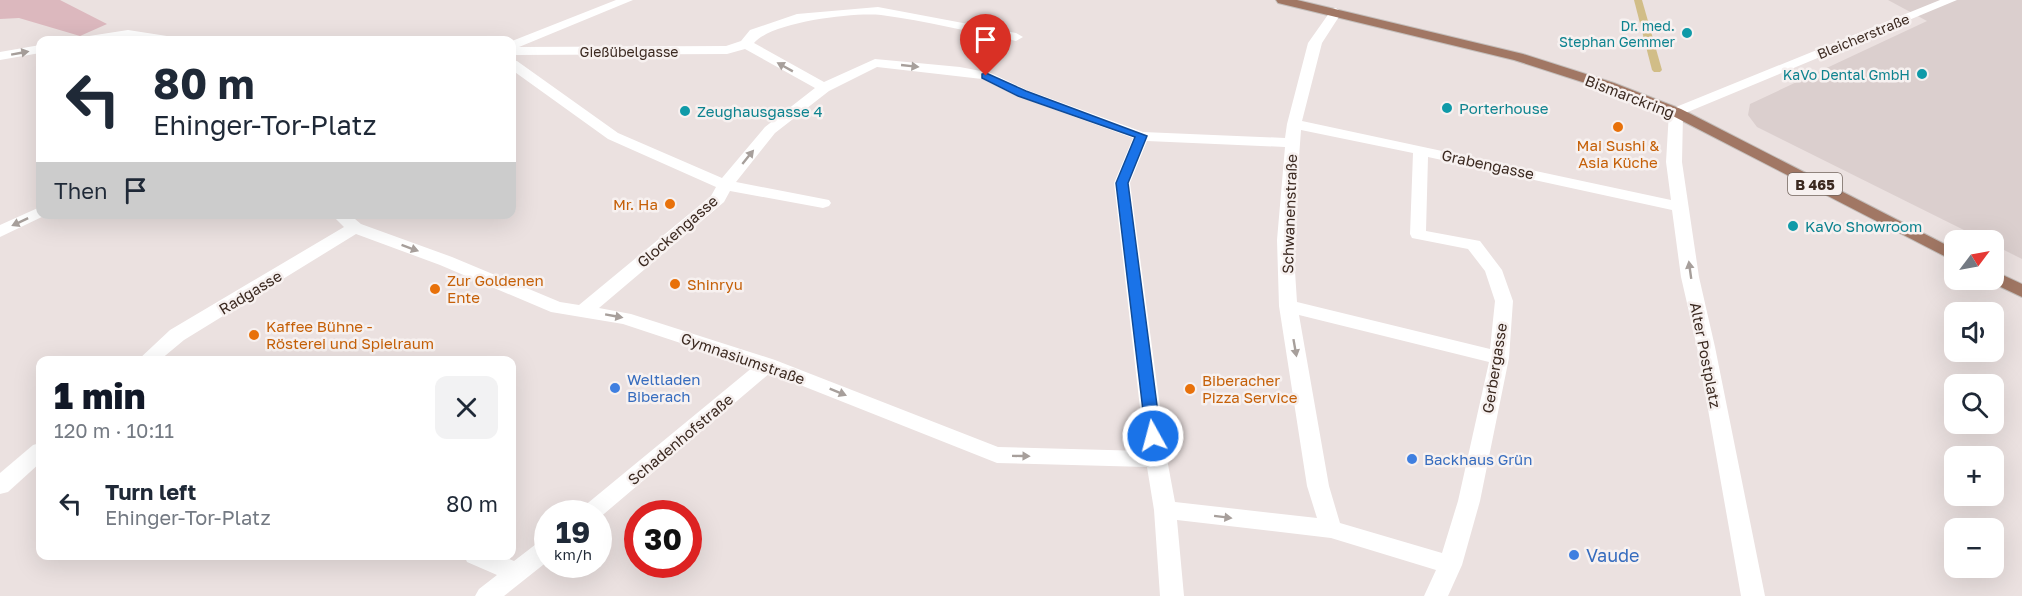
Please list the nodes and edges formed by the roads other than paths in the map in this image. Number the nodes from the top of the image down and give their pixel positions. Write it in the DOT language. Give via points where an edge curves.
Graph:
graph roads {
  1 [pos="627,0"];
  2 [pos="1282,0"];
  3 [pos="1346,0"];
  4 [pos="1951,0"];
  5 [pos="1336,12"];
  6 [pos="115,36"];
  7 [pos="141,36"];
  8 [pos="1016,38"];
  9 [pos="516,43"];
  10 [pos="746,44"];
  11 [pos="36,50"];
  12 [pos="516,51"];
  13 [pos="0,56"];
  14 [pos="516,67"];
  15 [pos="824,88"];
  16 [pos="1676,112"];
  17 [pos="1294,124"];
  18 [pos="1141,136"];
  19 [pos="1292,143"];
  20 [pos="1421,150"];
  21 [pos="725,184"];
  22 [pos="823,203"];
  23 [pos="1682,207"];
  24 [pos="36,214"];
  25 [pos="345,219"];
  26 [pos="355,228"];
  27 [pos="0,232"];
  28 [pos="1944,251"];
  29 [pos="2004,282"];
  30 [pos="2022,291"];
  31 [pos="1288,306"];
  32 [pos="584,310"];
  33 [pos="153,356"];
  34 [pos="1499,358"];
  35 [pos="768,365"];
  36 [pos="36,454"];
  37 [pos="1156,459"];
  38 [pos="0,486"];
  39 [pos="607,500"];
  40 [pos="1165,510"];
  41 [pos="1331,529"];
  42 [pos="534,559"];
  43 [pos="487,560"];
  44 [pos="1450,565"];
  45 [pos="517,573"];
  46 [pos="487,596"];
  47 [pos="1172,596"];
  48 [pos="1436,596"];
  49 [pos="1753,596"];
  1 -- 9 [label="street"];
  2 -- 5 [label="main road, Bismarckring"];
  3 -- 5 [label="main road"];
  4 -- 16 [label="street, Bleicherstraße"];
  5 -- 16 [label="main road, Bismarckring / B 465" via="1549,65"];
  5 -- 17 [label="street, Schwanenstraße" via="1315,43"];
  6 -- 7 [label="street"];
  8 -- 10 [label="street, Gießübelgasse" via="878,10 801,17 755,33"];
  10 -- 12 [label="street, Gießübelgasse" via="727,50"];
  15 -- 10 [label="street, one-way"];
  13 -- 11 [label="street, one-way"];
  14 -- 21 [label="street" via="613,136"];
  15 -- 18 [label="street, Glockengasse, one-way" via="875,63 960,71 986,76"];
  21 -- 15 [label="street, Glockengasse, one-way" via="770,130"];
  16 -- 23 [label="street, Alter Postplatz" via="1674,162"];
  16 -- 28 [label="main road, Bismarckring / B 465"];
  17 -- 19 [label="street, Schwanenstraße"];
  17 -- 20 [label="street, Grabengasse"];
  18 -- 19 [label="street, Glockengasse"];
  18 -- 37 [label="street" via="1122,183"];
  19 -- 31 [label="street, Schwanenstraße" via="1285,240"];
  20 -- 23 [label="street, Grabengasse"];
  20 -- 34 [label="street, Gerbergasse" via="1418,234 1474,245 1493,270 1504,301"];
  21 -- 22 [label="street"];
  21 -- 32 [label="street, Glockengasse" via="718,199"];
  49 -- 23 [label="street, Alter Postplatz, one-way" via="1690,277"];
  24 -- 27 [label="street, one-way"];
  25 -- 26 [label="street, Gymnasiumstraße"];
  26 -- 32 [label="street, Gymnasiumstraße, one-way" via="556,308"];
  26 -- 33 [label="street, Radgasse" via="177,335"];
  29 -- 30 [label="main road"];
  31 -- 34 [label="street"];
  31 -- 41 [label="street, Schwanenstraße, one-way" via="1318,486"];
  32 -- 35 [label="street, Gymnasiumstraße, one-way" via="626,318"];
  34 -- 44 [label="street, Gerbergasse" via="1469,501"];
  35 -- 37 [label="street, Gymnasiumstraße, one-way" via="997,455"];
  35 -- 39 [label="street, Schadenhofstraße"];
  36 -- 38 [label="street"];
  37 -- 40 [label="street"];
  40 -- 41 [label="street, one-way"];
  40 -- 47 [label="street"];
  41 -- 44 [label="street"];
  42 -- 45 [label="street"];
  43 -- 45 [label="street"];
  44 -- 48 [label="street"];
  45 -- 46 [label="street"];
}
